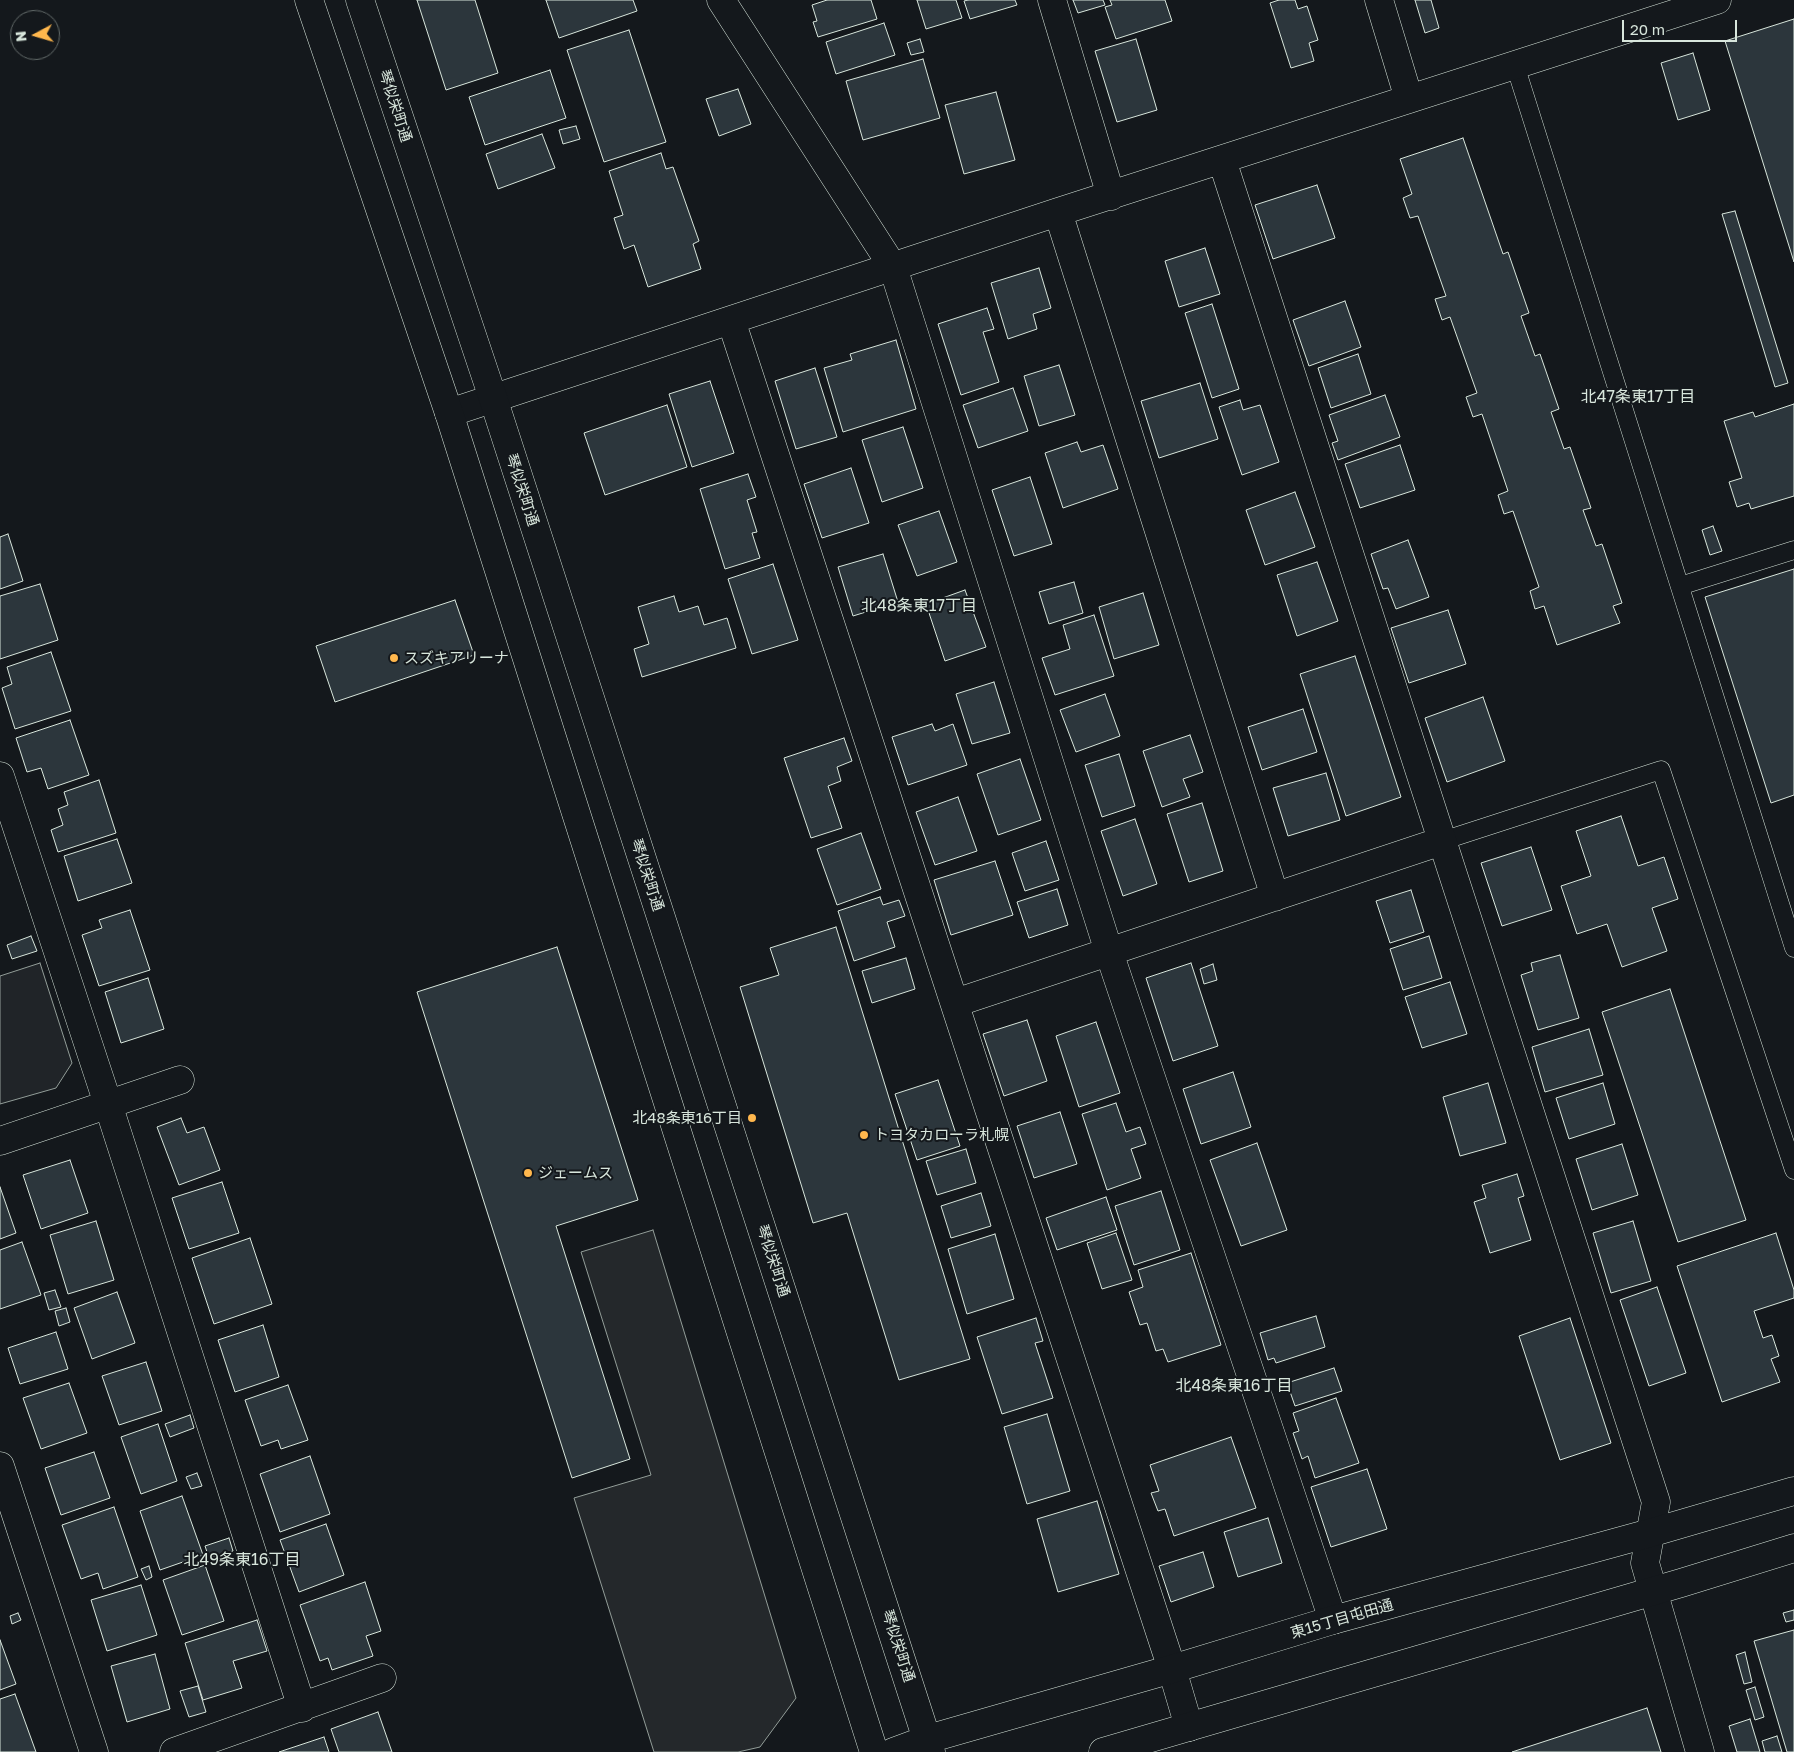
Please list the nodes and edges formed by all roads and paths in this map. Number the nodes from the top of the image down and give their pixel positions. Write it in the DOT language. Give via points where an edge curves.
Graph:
graph roads {
  1 [pos="310,0"];
  2 [pos="360,0"];
  3 [pos="721,0"];
  4 [pos="1052,0"];
  5 [pos="1379,0"];
  6 [pos="1717,0"];
  7 [pos="1516,65"];
  8 [pos="1409,99"];
  9 [pos="1222,160"];
  10 [pos="1111,196"];
  11 [pos="1058,212"];
  12 [pos="893,267"];
  13 [pos="731,320"];
  14 [pos="493,398"];
  15 [pos="449,413"];
  16 [pos="1794,550"];
  17 [pos="1680,586"];
  18 [pos="0,776"];
  19 [pos="1442,841"];
  20 [pos="1275,897"];
  21 [pos="1794,948"];
  22 [pos="1109,952"];
  23 [pos="955,1003"];
  24 [pos="180,1080"];
  25 [pos="108,1104"];
  26 [pos="0,1141"];
  27 [pos="1794,1170"];
  28 [pos="0,1466"];
  29 [pos="1794,1491"];
  30 [pos="1650,1533"];
  31 [pos="1794,1548"];
  32 [pos="1653,1591"];
  33 [pos="1333,1620"];
  34 [pos="1172,1669"];
  35 [pos="382,1678"];
  36 [pos="302,1708"];
  37 [pos="1189,1727"];
  38 [pos="930,1745"];
  39 [pos="94,1752"];
  40 [pos="174,1752"];
  41 [pos="874,1752"];
  42 [pos="892,1752"];
  43 [pos="1103,1752"];
  44 [pos="1700,1752"];
  1 -- 15 [label="street"];
  2 -- 14 [label="street, 琴似栄町通"];
  3 -- 12 [label="street"];
  4 -- 10 [label="street"];
  5 -- 8 [label="street"];
  6 -- 7 [label="street"];
  7 -- 8 [label="street"];
  7 -- 17 [label="lane"];
  8 -- 9 [label="street"];
  9 -- 10 [label="street"];
  9 -- 19 [label="street"];
  10 -- 11 [label="street"];
  11 -- 12 [label="street"];
  11 -- 20 [label="street"];
  12 -- 13 [label="street"];
  12 -- 22 [label="street"];
  13 -- 14 [label="street"];
  13 -- 23 [label="street"];
  14 -- 15 [label="street"];
  14 -- 38 [label="street, 琴似栄町通"];
  15 -- 41 [label="street"];
  16 -- 17 [label="lane"];
  17 -- 21 [label="lane"];
  18 -- 25 [label="street"];
  19 -- 20 [label="street"];
  19 -- 27 [label="lane" via="1662,770"];
  19 -- 30 [label="street" via="1656,1502"];
  20 -- 22 [label="street"];
  22 -- 23 [label="street"];
  22 -- 33 [label="street"];
  23 -- 34 [label="street"];
  24 -- 25 [label="street"];
  25 -- 26 [label="street"];
  25 -- 36 [label="street"];
  28 -- 39 [label="street"];
  29 -- 30 [label="street, 東15丁目屯田通"];
  30 -- 32 [label="street" via="1645,1563"];
  30 -- 33 [label="street, 東15丁目屯田通"];
  31 -- 32 [label="street"];
  32 -- 37 [label="street"];
  32 -- 44 [label="street"];
  33 -- 34 [label="street, 東15丁目屯田通"];
  34 -- 37 [label="street"];
  34 -- 38 [label="street, 東15丁目屯田通"];
  35 -- 36 [label="street"];
  36 -- 40 [label="street"];
  37 -- 43 [label="street"];
  38 -- 42 [label="street, 東15丁目屯田通"];
}
